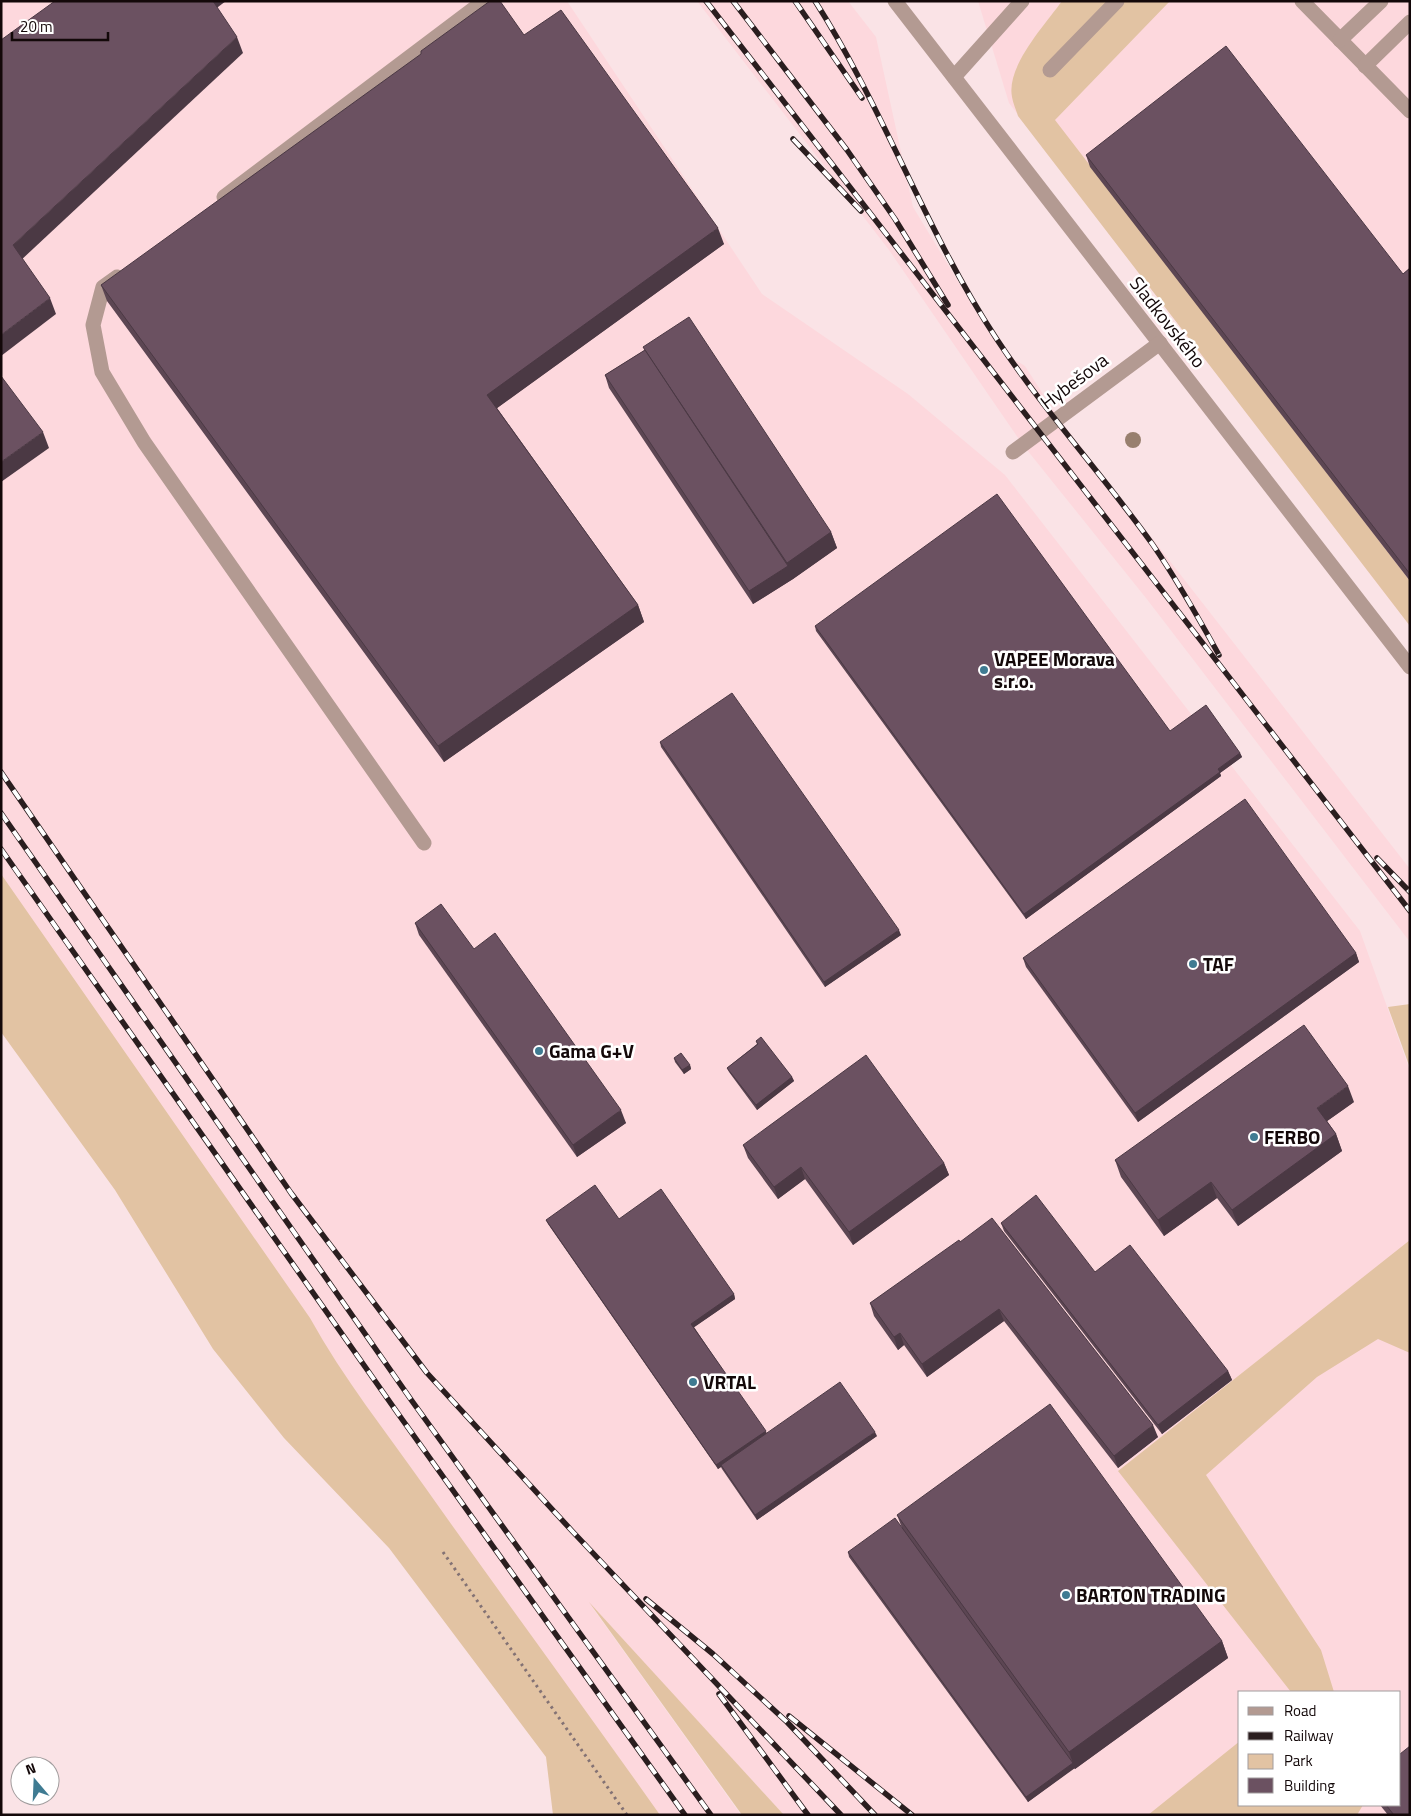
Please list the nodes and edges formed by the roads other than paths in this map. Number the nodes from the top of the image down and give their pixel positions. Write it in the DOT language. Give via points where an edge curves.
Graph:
graph roads {
  1 [pos="484,1"];
  2 [pos="895,1"];
  3 [pos="1022,1"];
  4 [pos="1117,1"];
  5 [pos="1302,1"];
  6 [pos="1381,1"];
  7 [pos="1410,22"];
  8 [pos="1340,40"];
  9 [pos="1365,66"];
  10 [pos="1050,70"];
  11 [pos="954,77"];
  12 [pos="1410,111"];
  13 [pos="214,204"];
  14 [pos="127,270"];
  15 [pos="1160,343"];
  16 [pos="1013,452"];
  17 [pos="1410,667"];
  18 [pos="424,843"];
  1 -- 13 [label="street"];
  2 -- 11 [label="street, Sladkovského"];
  3 -- 11 [label="street"];
  4 -- 10 [label="street"];
  5 -- 8 [label="street"];
  6 -- 8 [label="street"];
  7 -- 9 [label="street"];
  8 -- 9 [label="street"];
  9 -- 12 [label="street"];
  11 -- 15 [label="street, Sladkovského"];
  14 -- 18 [label="street" via="103,287 93,325 102,372 144,442"];
  15 -- 16 [label="street, Hybešova"];
  15 -- 17 [label="street, Sladkovského"];
}
